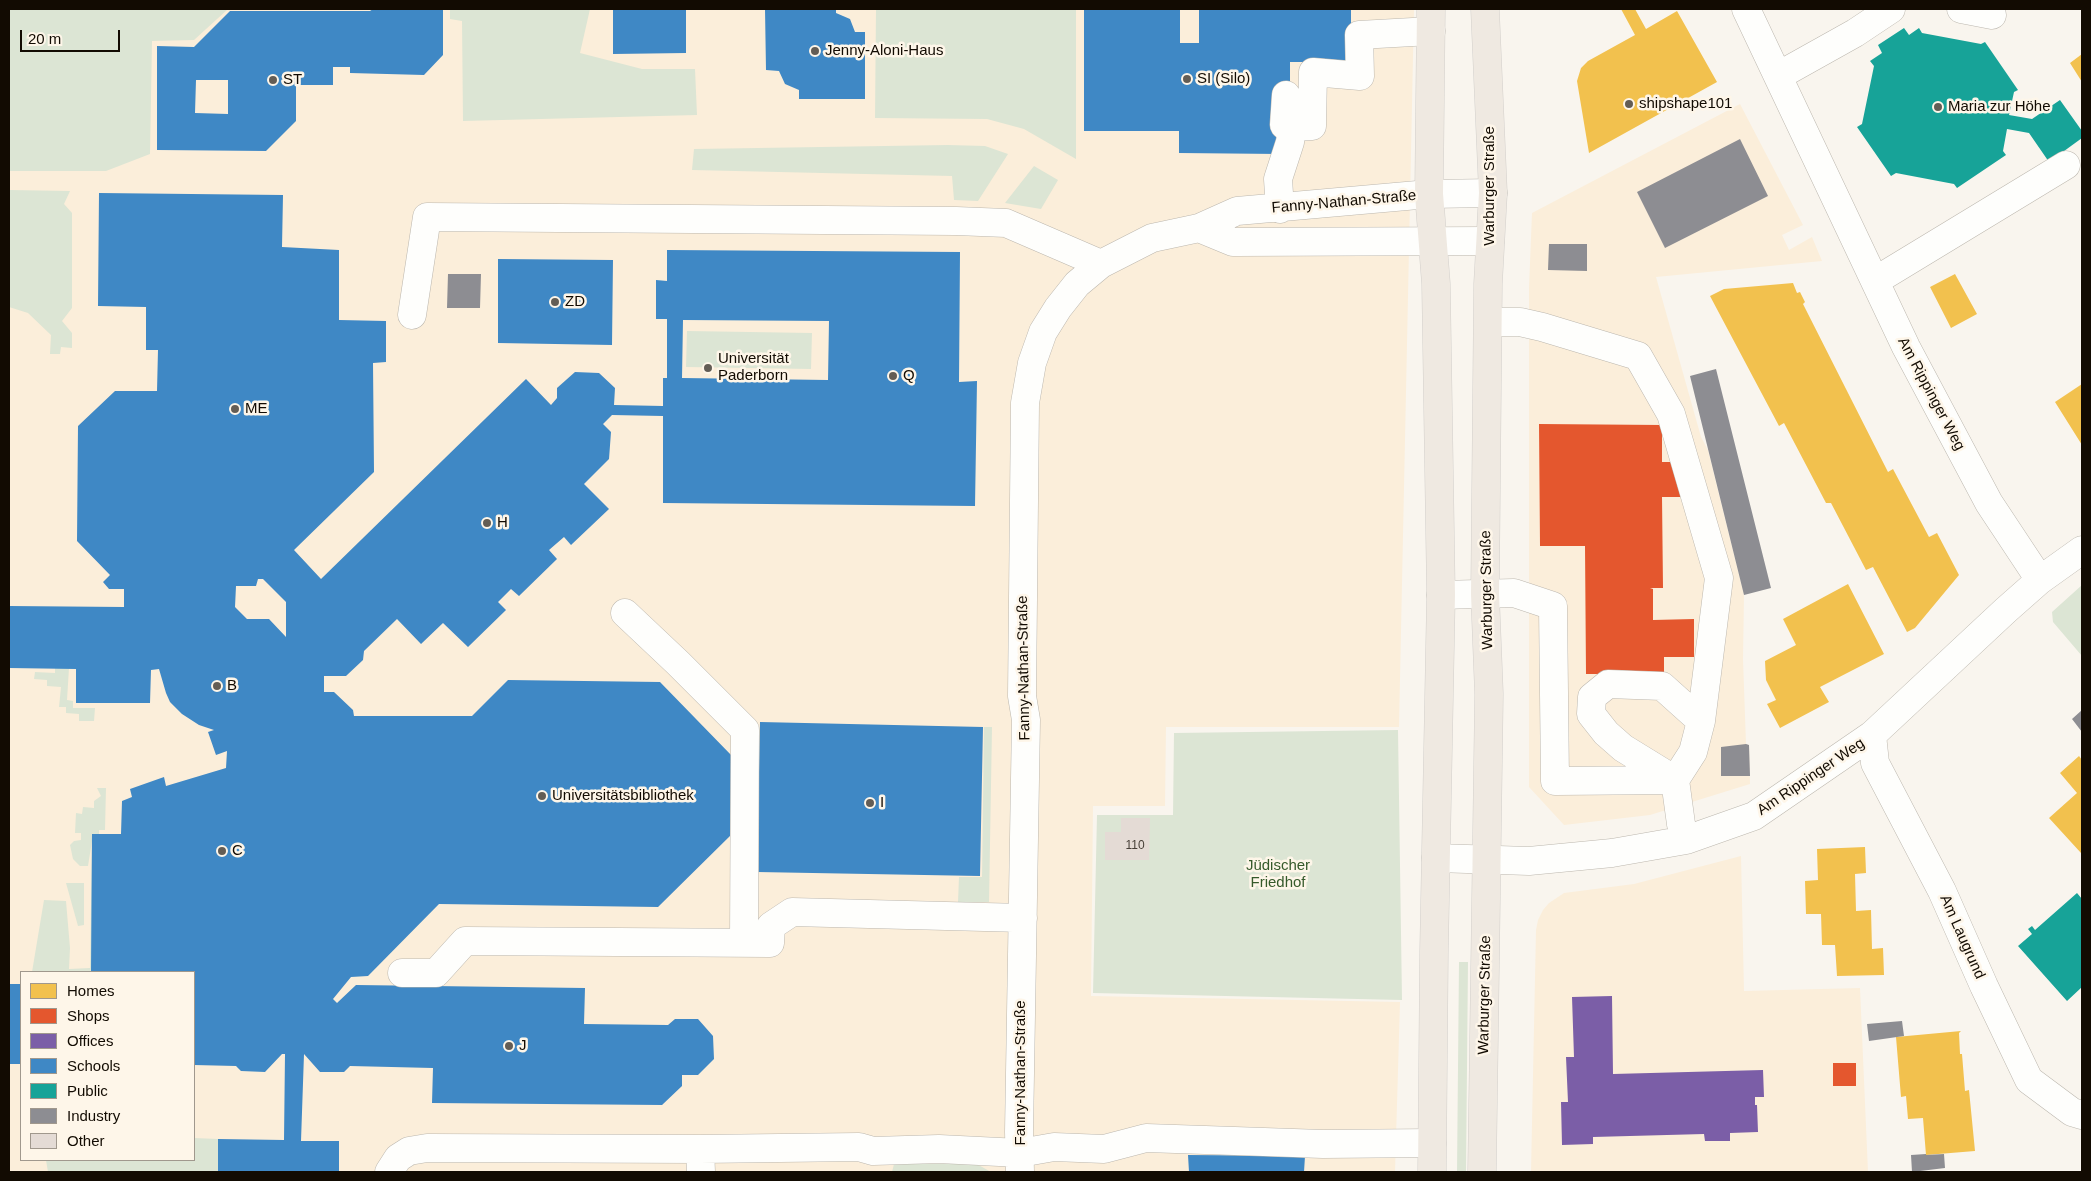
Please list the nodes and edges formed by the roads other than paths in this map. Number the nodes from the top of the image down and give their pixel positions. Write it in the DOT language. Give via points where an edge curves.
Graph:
graph roads {
  1 [pos="1485,9"];
  2 [pos="1746,9"];
  3 [pos="1891,9"];
  4 [pos="1961,9"];
  5 [pos="1992,15"];
  6 [pos="1431,20"];
  7 [pos="1778,76"];
  8 [pos="1286,95"];
  9 [pos="1292,127"];
  10 [pos="2066,165"];
  11 [pos="1493,193"];
  12 [pos="1429,194"];
  13 [pos="1280,209"];
  14 [pos="1199,228"];
  15 [pos="1490,241"];
  16 [pos="1433,242"];
  17 [pos="1101,264"];
  18 [pos="1874,281"];
  19 [pos="412,315"];
  20 [pos="1489,322"];
  21 [pos="2082,550"];
  22 [pos="2040,580"];
  23 [pos="1441,594"];
  24 [pos="1485,594"];
  25 [pos="625,613"];
  26 [pos="1701,721"];
  27 [pos="1872,736"];
  28 [pos="1675,780"];
  29 [pos="1686,840"];
  30 [pos="1436,858"];
  31 [pos="1487,859"];
  32 [pos="1023,918"];
  33 [pos="744,943"];
  34 [pos="402,972"];
  35 [pos="2082,1115"];
  36 [pos="1432,1143"];
  37 [pos="701,1161"];
  38 [pos="1020,1162"];
  39 [pos="389,1172"];
  40 [pos="1432,1172"];
  41 [pos="1482,1172"];
  1 -- 11 [label="main road, Warburger Straße"];
  2 -- 7 [label="street, Am Rippinger Weg"];
  3 -- 7 [label="street"];
  4 -- 5 [label="street"];
  6 -- 9 [label="street" via="1359,35 1360,76 1313,72 1312,126"];
  6 -- 12 [label="main road"];
  7 -- 18 [label="street, Am Rippinger Weg"];
  8 -- 9 [label="street" via="1284,125"];
  9 -- 13 [label="street" via="1278,179"];
  10 -- 18 [label="street"];
  11 -- 12 [label="street, Fanny-Nathan-Straße"];
  11 -- 15 [label="main road, Warburger Straße"];
  12 -- 13 [label="street, Fanny-Nathan-Straße"];
  12 -- 16 [label="main road"];
  13 -- 14 [label="street, Fanny-Nathan-Straße" via="1237,211"];
  14 -- 16 [label="street" via="1233,242"];
  14 -- 17 [label="street, Fanny-Nathan-Straße" via="1152,238"];
  15 -- 16 [label="street"];
  15 -- 20 [label="main road, Warburger Straße"];
  16 -- 23 [label="main road"];
  17 -- 19 [label="street" via="1006,223 427,217"];
  17 -- 32 [label="street, Fanny-Nathan-Straße" via="1076,284 1043,332 1032,363 1025,403"];
  18 -- 22 [label="street, Am Rippinger Weg" via="1989,503"];
  20 -- 24 [label="main road, Warburger Straße"];
  20 -- 26 [label="street" via="1520,322 1542,327 1638,356 1671,414 1719,578"];
  21 -- 22 [label="street, Am Rippinger Weg"];
  22 -- 27 [label="street, Am Rippinger Weg"];
  23 -- 24 [label="street"];
  23 -- 30 [label="main road"];
  24 -- 28 [label="street" via="1514,593 1553,606 1555,781"];
  24 -- 31 [label="main road, Warburger Straße" via="1489,694"];
  25 -- 33 [label="street" via="745,730"];
  26 -- 28 [label="street" via="1693,752"];
  26 -- 28 [label="street" via="1662,686 1608,684 1592,697 1591,714 1606,733 1623,748"];
  27 -- 29 [label="street, Am Rippinger Weg" via="1754,816"];
  27 -- 35 [label="street, Am Laugrund" via="1875,763 1942,891 2029,1080 2072,1112"];
  28 -- 29 [label="street"];
  29 -- 31 [label="street, Am Rippinger Weg" via="1612,853 1529,861"];
  30 -- 31 [label="street, Am Rippinger Weg"];
  30 -- 36 [label="main road"];
  31 -- 41 [label="main road, Warburger Straße"];
  32 -- 33 [label="street" via="792,912 770,926 770,943"];
  32 -- 38 [label="street, Fanny-Nathan-Straße"];
  33 -- 34 [label="street" via="465,941 436,973"];
  36 -- 38 [label="street" via="1323,1144 1146,1138 1104,1149 1054,1147"];
  36 -- 40 [label="main road"];
  37 -- 38 [label="street" via="859,1147 873,1151 939,1149"];
  37 -- 39 [label="street" via="427,1148 409,1151 398,1158"];
}
